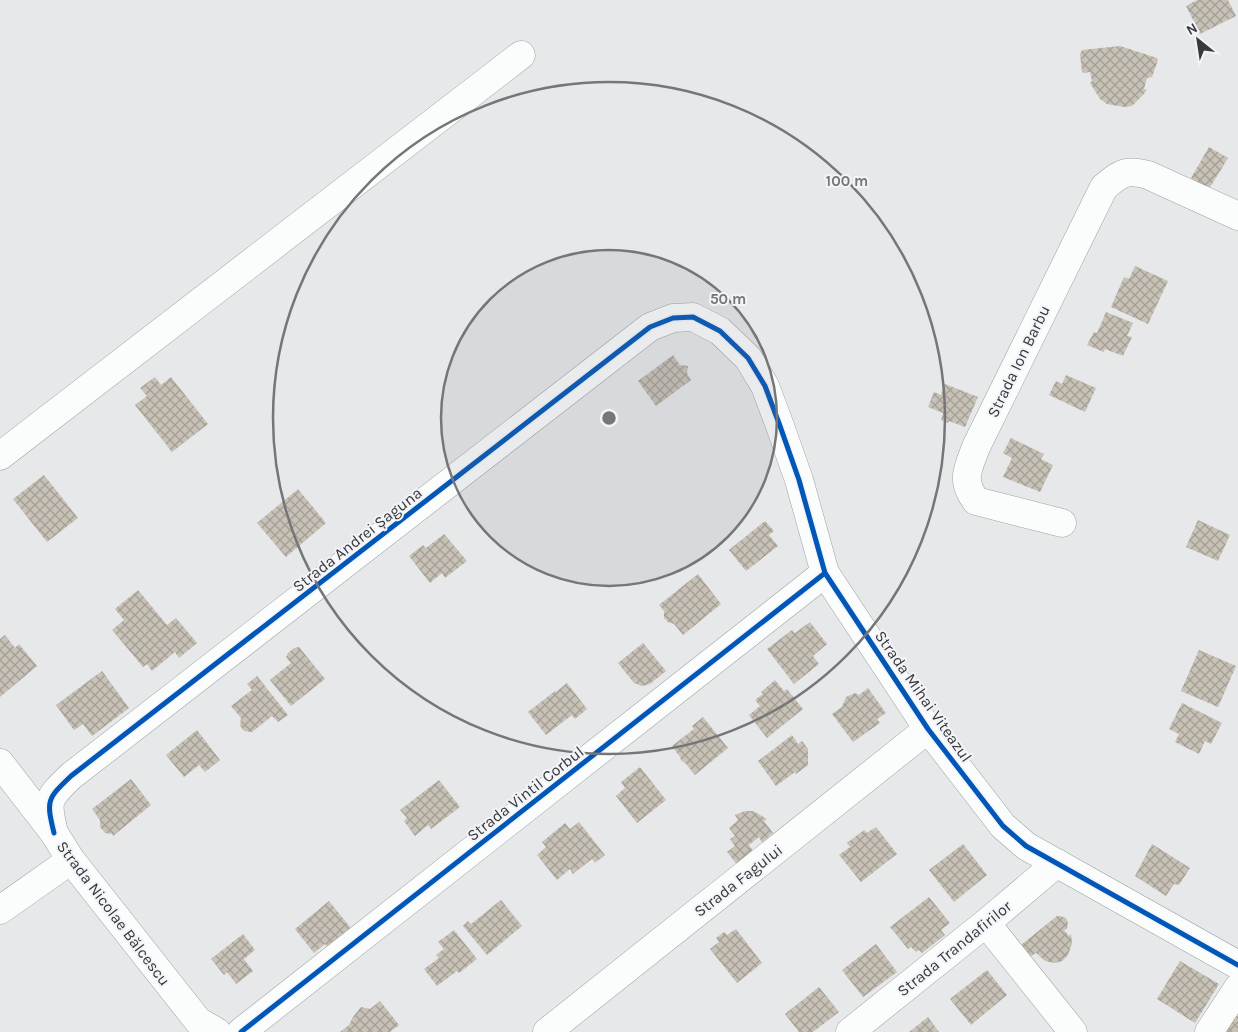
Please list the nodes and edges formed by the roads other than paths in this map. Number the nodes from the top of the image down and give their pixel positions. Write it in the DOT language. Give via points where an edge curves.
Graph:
graph roads {
  1 [pos="521,55"];
  2 [pos="1238,216"];
  3 [pos="720,331"];
  4 [pos="0,456"];
  5 [pos="1062,523"];
  6 [pos="825,573"];
  7 [pos="928,729"];
  8 [pos="0,763"];
  9 [pos="54,833"];
  10 [pos="71,860"];
  11 [pos="1057,863"];
  12 [pos="0,910"];
  13 [pos="986,923"];
  14 [pos="1238,965"];
  15 [pos="1238,988"];
  16 [pos="199,1028"];
  17 [pos="241,1032"];
  18 [pos="547,1032"];
  19 [pos="850,1032"];
  20 [pos="1073,1032"];
  21 [pos="1209,1032"];
  1 -- 4 [label="street"];
  2 -- 5 [label="street, Strada Ion Barbu" via="1148,175 1120,174 1104,187 976,447 966,477 968,491 976,501"];
  3 -- 6 [label="street, Strada Mihai Viteazul" via="748,358 765,386 799,480"];
  3 -- 9 [label="street, Strada Andrei Șaguna" via="693,317 673,318 650,327 71,776 53,793 48,810"];
  6 -- 7 [label="street, Strada Mihai Viteazul"];
  6 -- 17 [label="street, Strada Vintil Corbul"];
  7 -- 11 [label="street, Strada Mihai Viteazul" via="1003,826 1026,846"];
  7 -- 18 [label="street, Strada Fagului"];
  8 -- 9 [label="street, Strada Nicolae Bălcescu"];
  9 -- 10 [label="street, Strada Nicolae Bălcescu"];
  10 -- 12 [label="street"];
  10 -- 16 [label="street, Strada Nicolae Bălcescu"];
  11 -- 13 [label="street, Strada Trandafirilor"];
  11 -- 14 [label="street, Strada Mihai Viteazul"];
  13 -- 19 [label="street, Strada Trandafirilor"];
  13 -- 20 [label="street"];
  15 -- 21 [label="street"];
}
